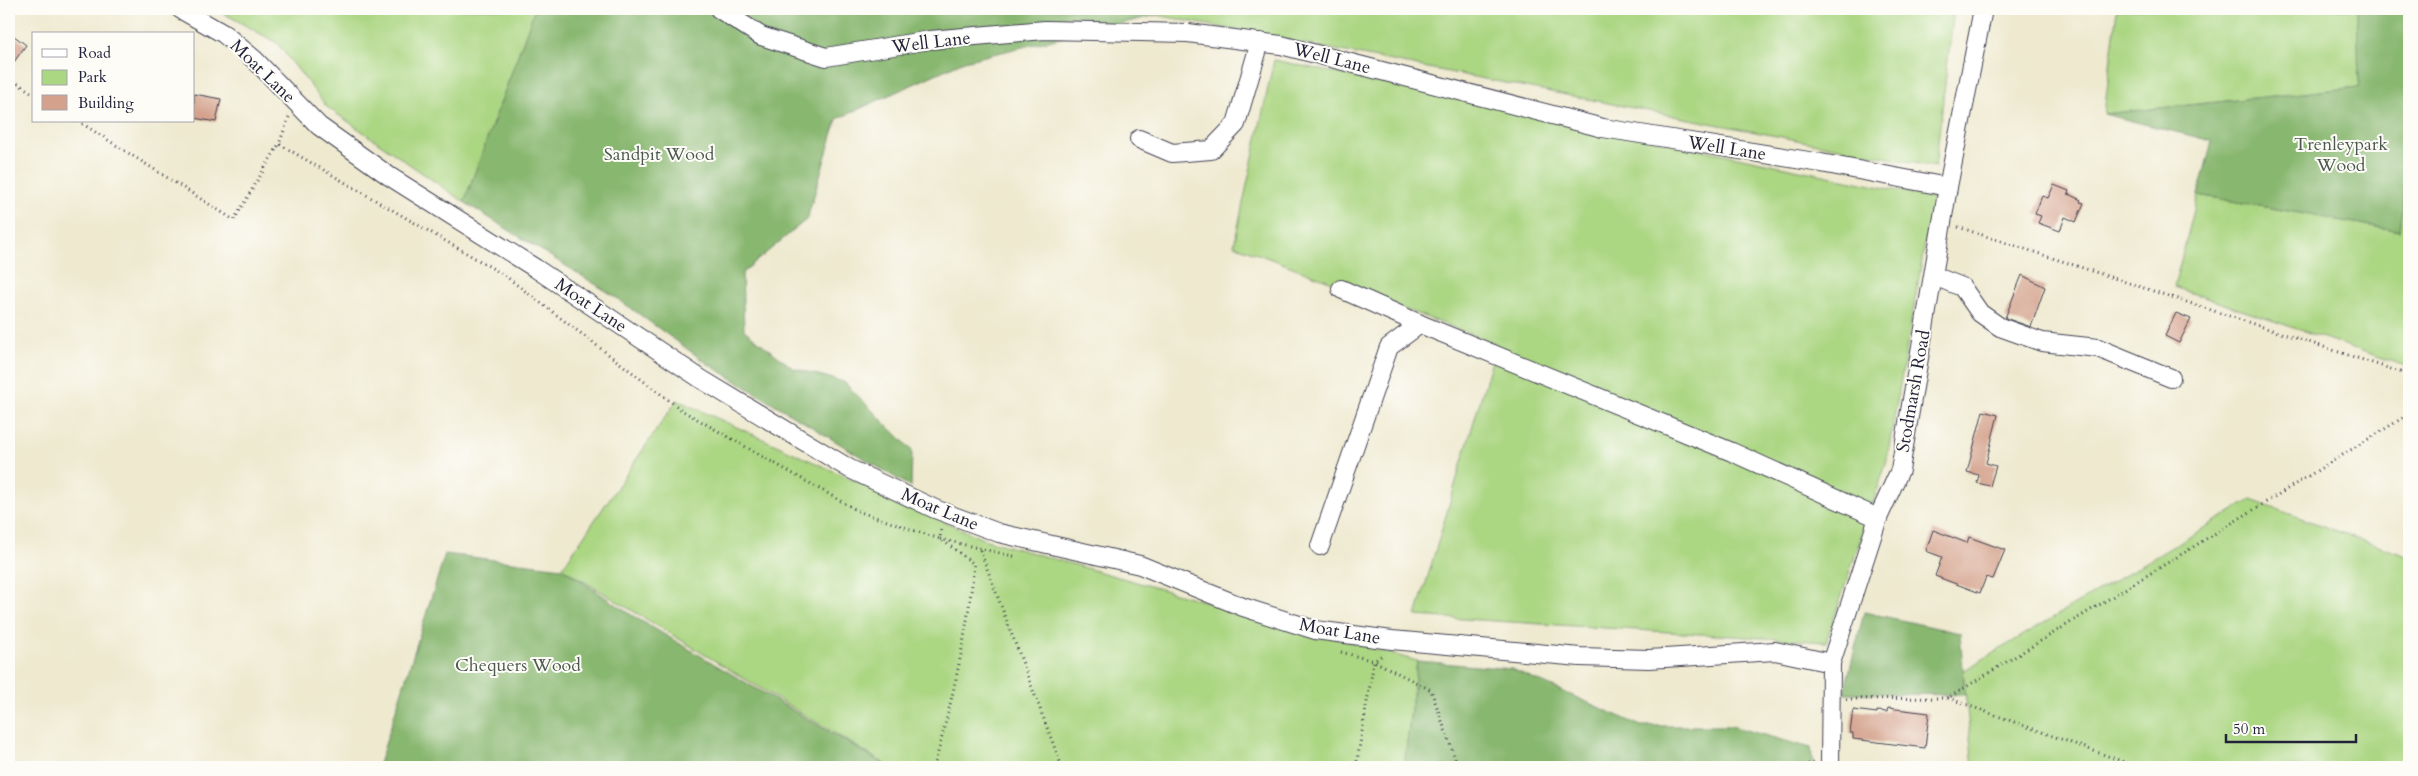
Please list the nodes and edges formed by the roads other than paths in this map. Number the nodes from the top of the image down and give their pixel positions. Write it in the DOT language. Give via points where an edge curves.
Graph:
graph roads {
  1 [pos="180,9"];
  2 [pos="719,9"];
  3 [pos="1982,9"];
  4 [pos="1260,42"];
  5 [pos="1139,139"];
  6 [pos="1948,187"];
  7 [pos="1934,276"];
  8 [pos="1341,288"];
  9 [pos="1420,324"];
  10 [pos="2171,378"];
  11 [pos="1878,518"];
  12 [pos="1320,546"];
  13 [pos="1831,663"];
  14 [pos="1830,767"];
  1 -- 13 [label="street, Moat Lane" via="224,34 255,60 319,126 388,176 535,268 702,379 850,469 935,509 999,533 1140,565 1243,607 1315,630 1580,657 1649,659 1775,651"];
  2 -- 4 [label="street, Well Lane" via="761,36 826,58 930,40 1045,30 1188,33"];
  3 -- 6 [label="street, Stodmarsh Road"];
  4 -- 5 [label="street" via="1236,124 1211,150 1172,153"];
  4 -- 6 [label="street, Well Lane" via="1603,128"];
  6 -- 7 [label="street, Stodmarsh Road"];
  7 -- 10 [label="street" via="1962,287 1980,313 2000,327 2042,342 2098,348"];
  7 -- 11 [label="street, Stodmarsh Road" via="1900,470"];
  8 -- 9 [label="street"];
  9 -- 11 [label="street" via="1732,452"];
  9 -- 12 [label="street" via="1389,347"];
  11 -- 13 [label="street, Stodmarsh Road"];
  13 -- 14 [label="street, Stodmarsh Road"];
}
